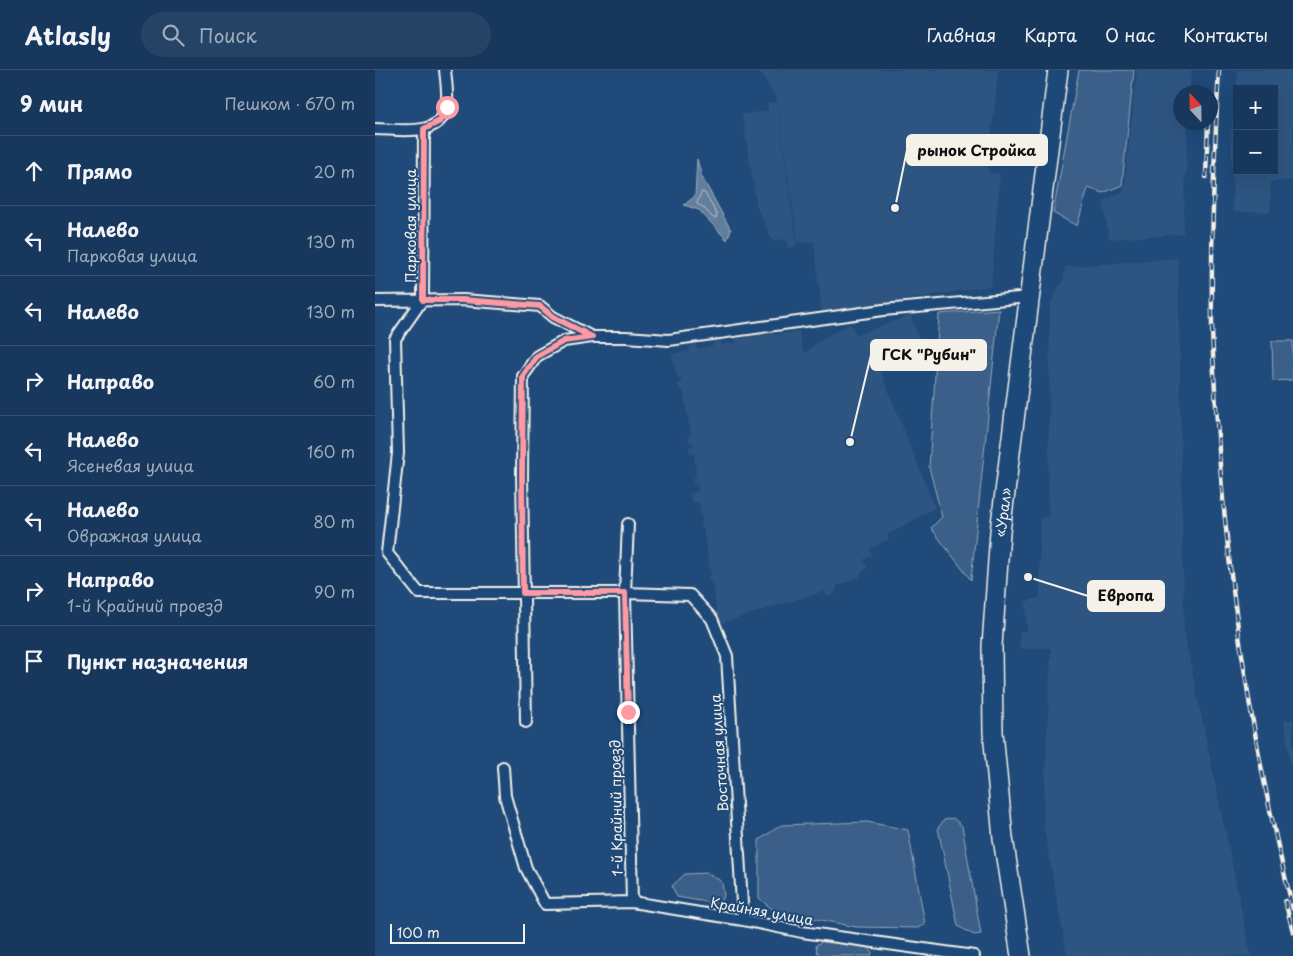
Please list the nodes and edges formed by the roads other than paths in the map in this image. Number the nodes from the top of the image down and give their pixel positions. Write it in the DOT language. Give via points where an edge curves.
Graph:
graph roads {
  1 [pos="445,70"];
  2 [pos="1058,70"];
  3 [pos="375,129"];
  4 [pos="424,129"];
  5 [pos="1030,297"];
  6 [pos="423,300"];
  7 [pos="375,301"];
  8 [pos="592,337"];
  9 [pos="628,524"];
  10 [pos="523,593"];
  11 [pos="625,593"];
  12 [pos="526,722"];
  13 [pos="503,767"];
  14 [pos="632,902"];
  15 [pos="743,920"];
  16 [pos="974,956"];
  17 [pos="1021,956"];
  1 -- 4 [label="street" via="447,107 440,121"];
  2 -- 5 [label="highway, «Урал»"];
  3 -- 4 [label="street"];
  4 -- 6 [label="street, Парковая улица"];
  5 -- 8 [label="street" via="883,310 669,340"];
  5 -- 17 [label="highway, «Урал»" via="1000,532 992,646 993,732 1003,838"];
  6 -- 7 [label="street"];
  6 -- 8 [label="street" via="540,306 553,317"];
  6 -- 10 [label="street, Парковая улица" via="395,339 398,453 387,553 419,593"];
  8 -- 10 [label="street" via="564,341 537,356 523,376"];
  9 -- 11 [label="street, 1-й Крайний проезд"];
  10 -- 11 [label="street"];
  10 -- 12 [label="street"];
  11 -- 14 [label="street, 1-й Крайний проезд"];
  11 -- 15 [label="street, Восточная улица" via="690,595 712,620 727,656"];
  13 -- 14 [label="street, Крайняя улица" via="505,796 526,868 545,904"];
  14 -- 15 [label="street, Крайняя улица"];
  15 -- 16 [label="street, Крайняя улица" via="802,932"];
}
